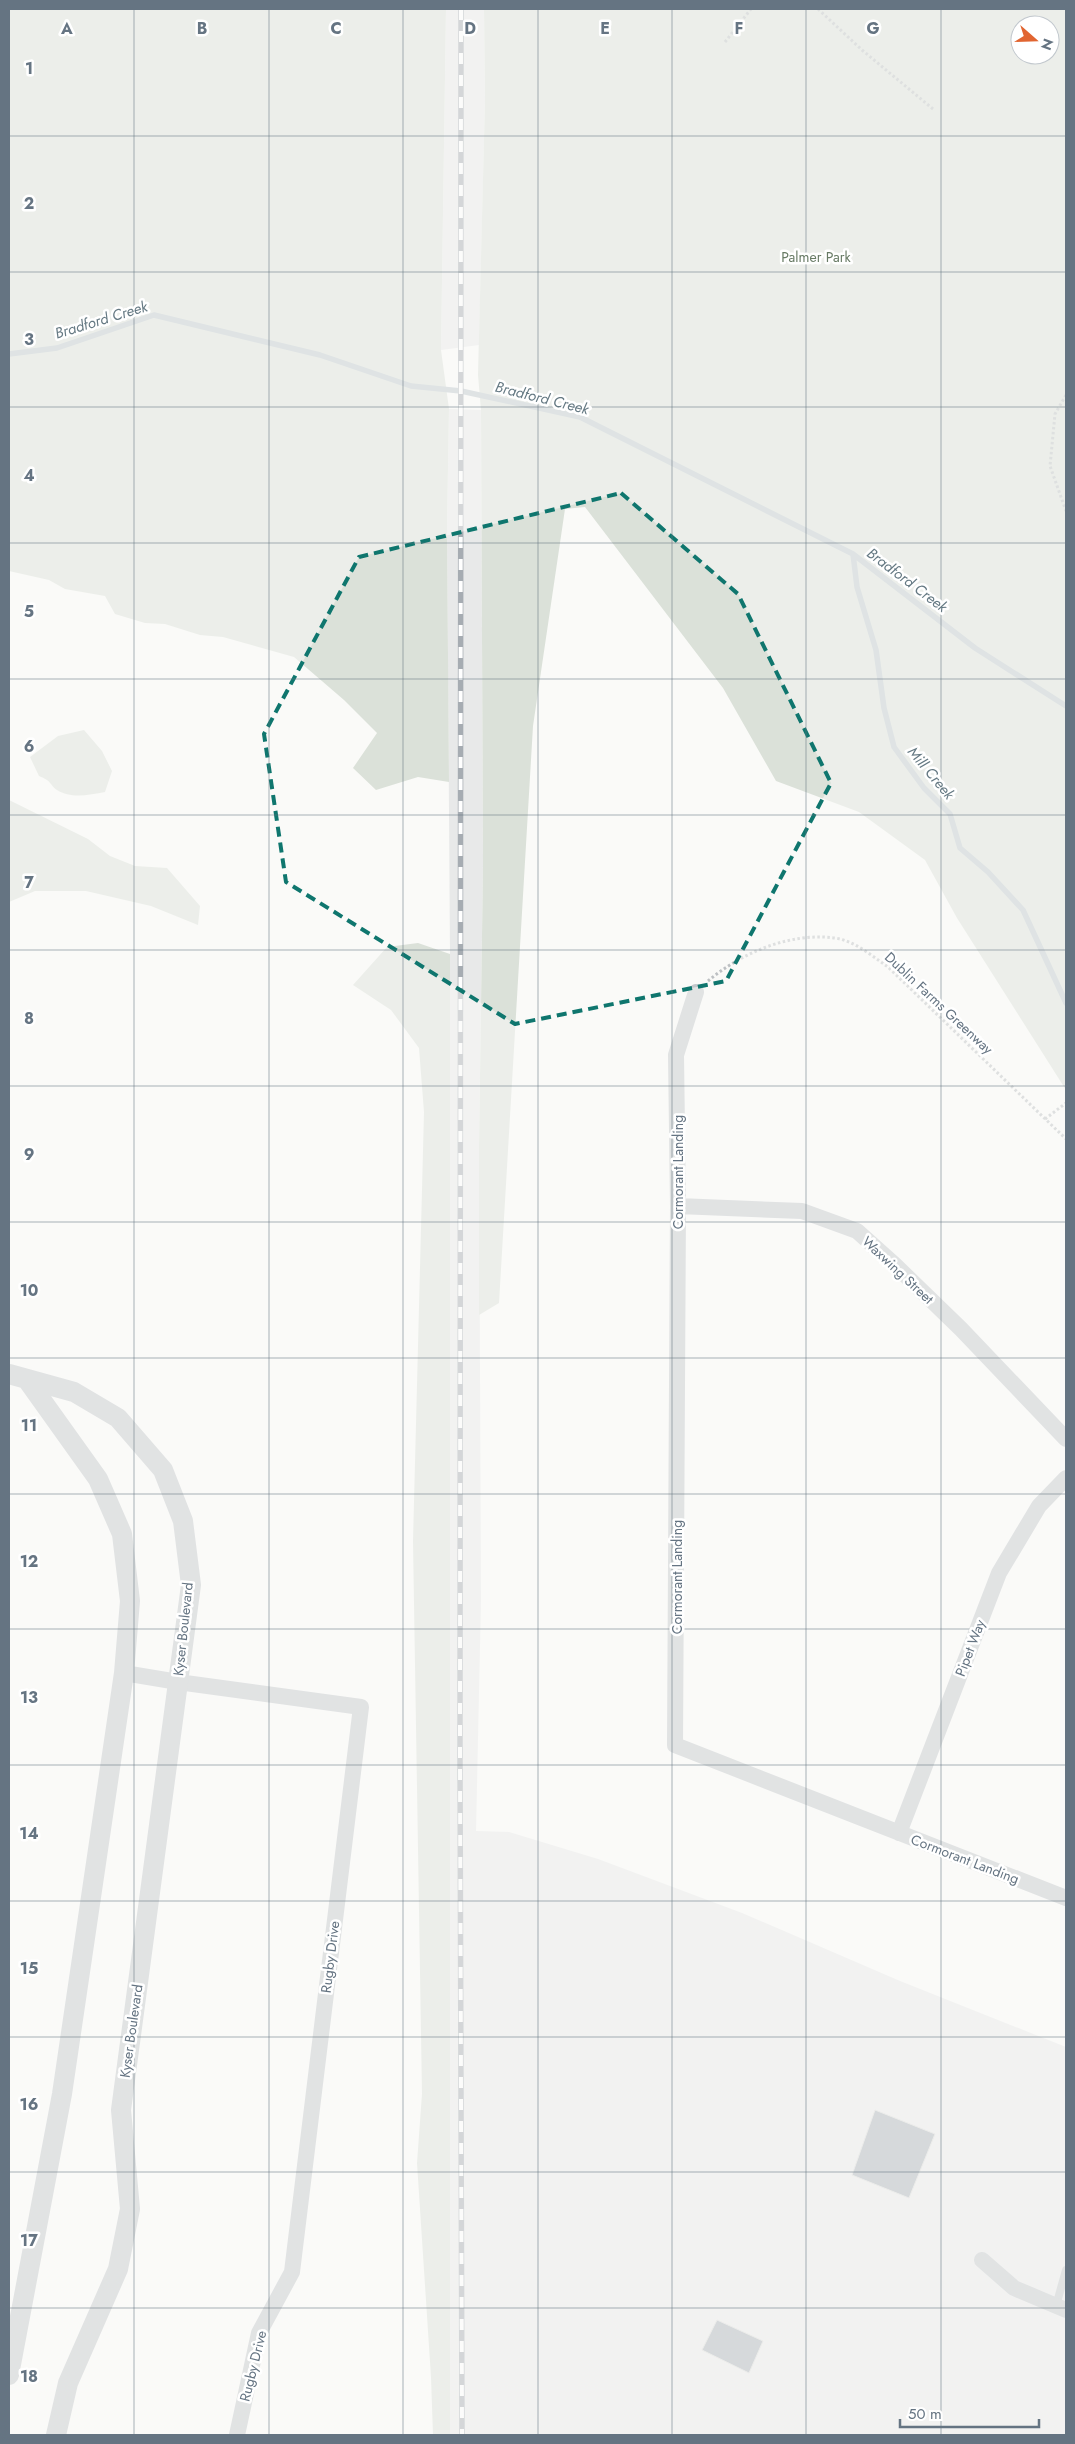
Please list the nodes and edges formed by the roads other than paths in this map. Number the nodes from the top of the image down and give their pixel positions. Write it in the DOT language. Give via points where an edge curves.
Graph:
graph roads {
  1 [pos="696,992"];
  2 [pos="678,1206"];
  3 [pos="9,1374"];
  4 [pos="28,1381"];
  5 [pos="1066,1439"];
  6 [pos="1066,1478"];
  7 [pos="124,1672"];
  8 [pos="178,1682"];
  9 [pos="898,1833"];
  10 [pos="1066,1898"];
  11 [pos="982,2260"];
  12 [pos="1066,2270"];
  13 [pos="1061,2308"];
  14 [pos="9,2375"];
  15 [pos="56,2435"];
  16 [pos="237,2435"];
  1 -- 2 [label="street, Cormorant Landing" via="676,1055"];
  2 -- 5 [label="street, Waxwing Street" via="802,1211 856,1231 961,1329"];
  2 -- 9 [label="street, Cormorant Landing" via="675,1745"];
  3 -- 4 [label="street, Kyser Boulevard"];
  4 -- 7 [label="street" via="98,1479 122,1534 130,1601"];
  4 -- 8 [label="street, Kyser Boulevard" via="74,1392 118,1418 163,1470 183,1521 190,1586"];
  6 -- 9 [label="street, Pipet Way" via="1039,1506 998,1574"];
  7 -- 8 [label="street, Rugby Drive"];
  7 -- 14 [label="street" via="62,2094"];
  8 -- 15 [label="street, Kyser Boulevard" via="121,2110 130,2209 118,2269 68,2383"];
  8 -- 16 [label="street, Rugby Drive" via="360,1707 292,2272 259,2332"];
  9 -- 10 [label="street, Cormorant Landing"];
  11 -- 13 [label="street" via="1014,2288"];
  12 -- 13 [label="lane"];
}
